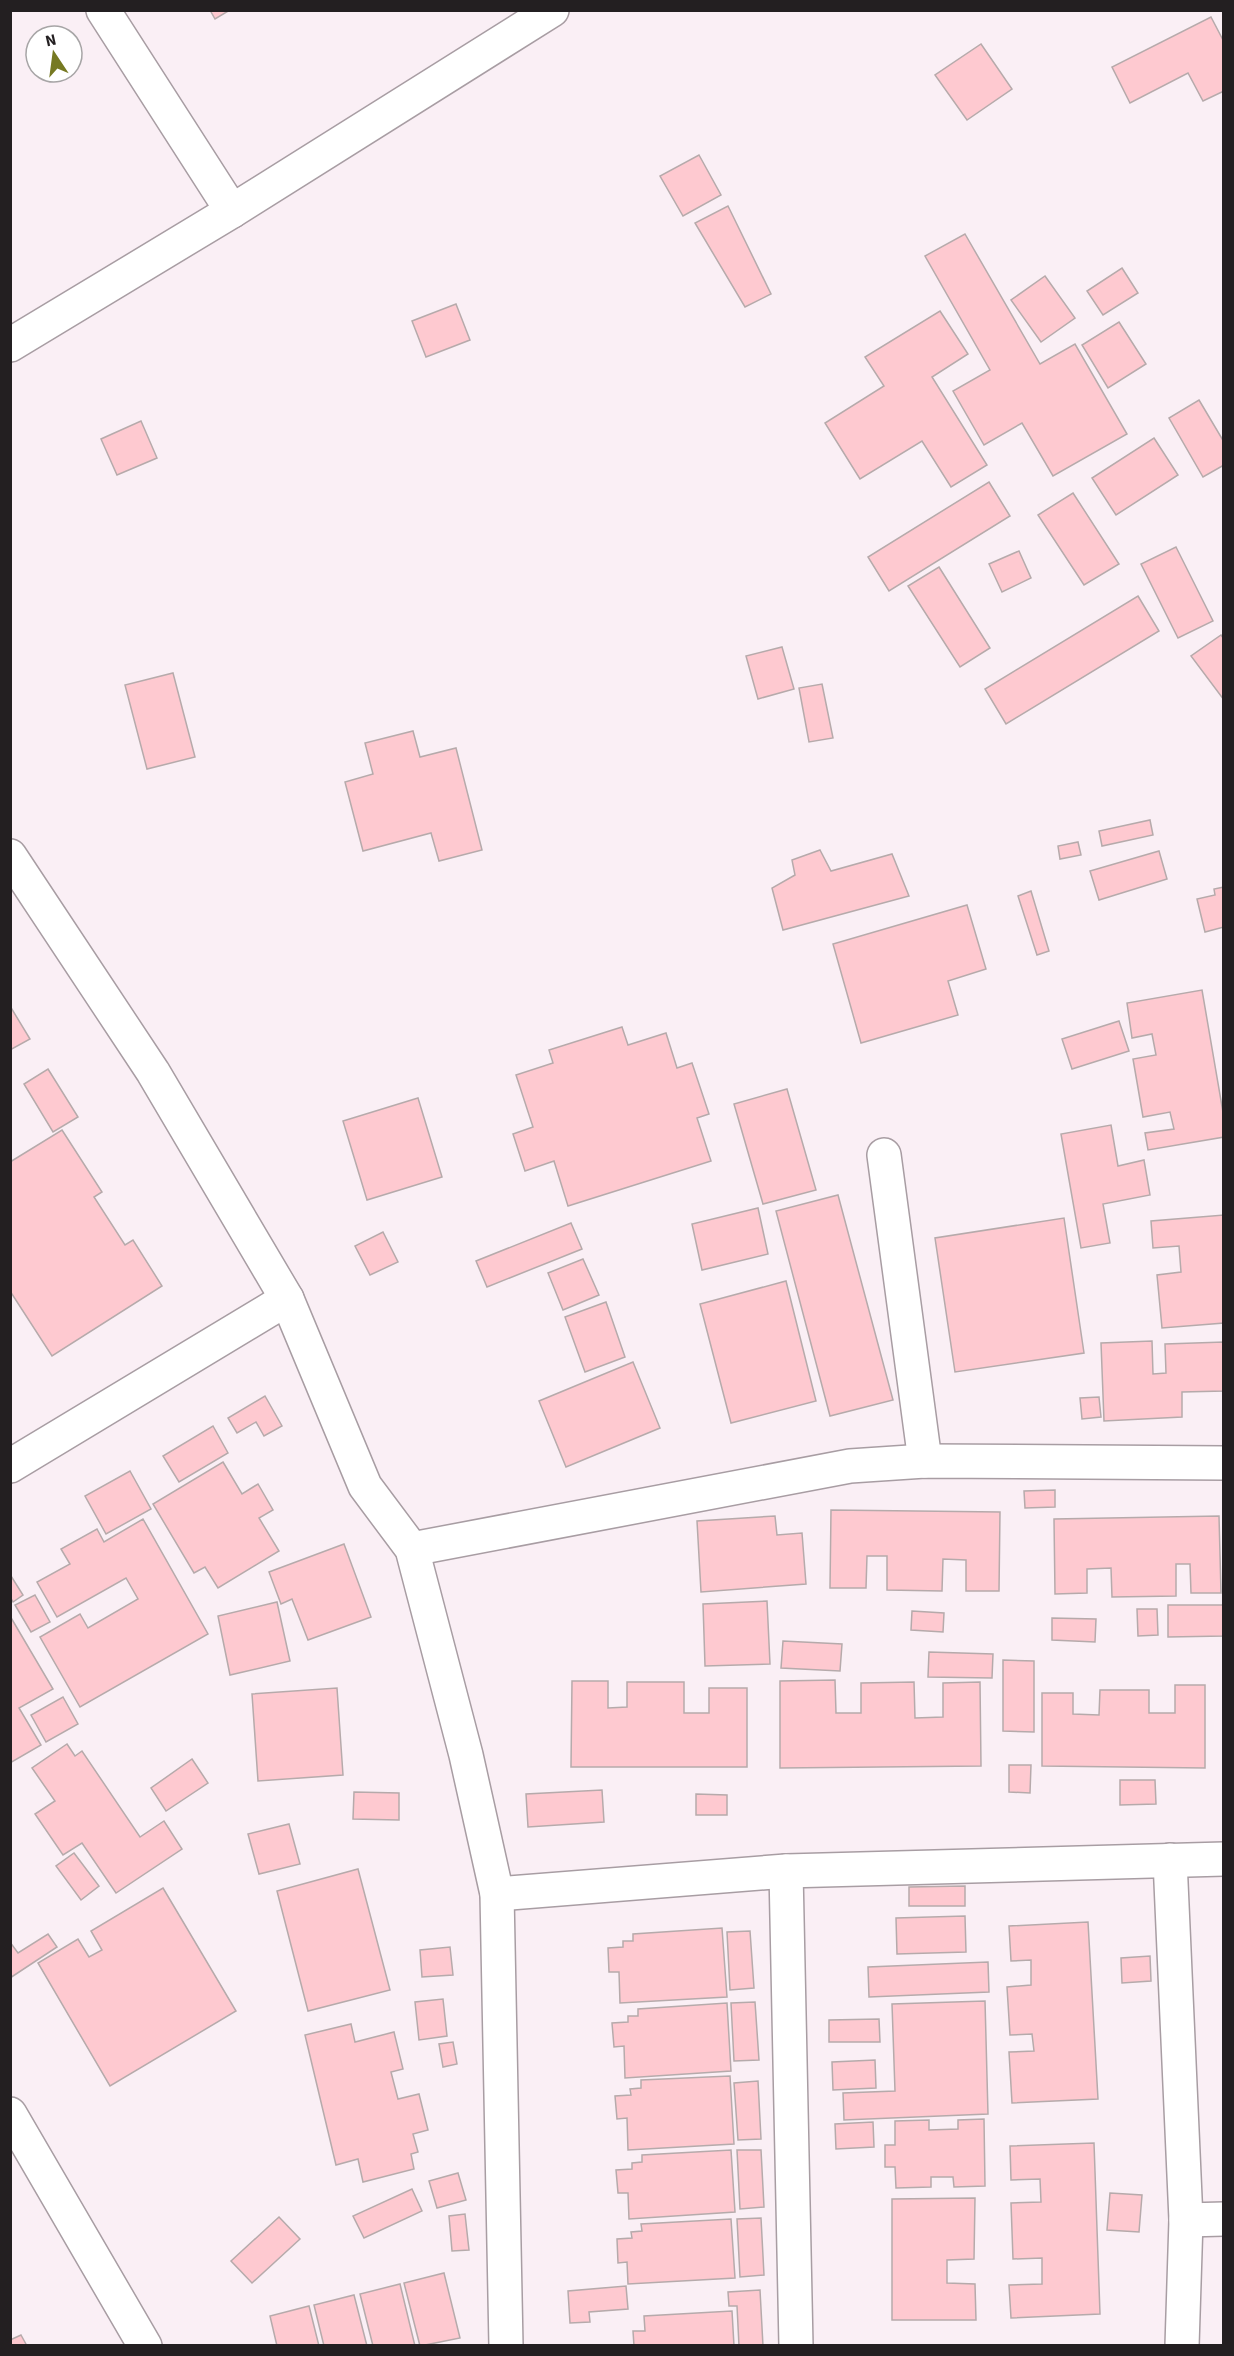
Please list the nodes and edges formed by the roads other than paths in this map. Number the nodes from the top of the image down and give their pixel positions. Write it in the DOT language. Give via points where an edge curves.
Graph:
graph roads {
  1 [pos="104,10"];
  2 [pos="552,10"];
  3 [pos="232,212"];
  4 [pos="10,345"];
  5 [pos="10,856"];
  6 [pos="884,1155"];
  7 [pos="286,1299"];
  8 [pos="925,1461"];
  9 [pos="1224,1463"];
  10 [pos="10,1466"];
  11 [pos="412,1549"];
  12 [pos="1224,1859"];
  13 [pos="1170,1860"];
  14 [pos="786,1871"];
  15 [pos="497,1894"];
  16 [pos="10,2114"];
  17 [pos="1224,2219"];
  18 [pos="1186,2220"];
  19 [pos="145,2346"];
  20 [pos="506,2346"];
  21 [pos="796,2346"];
  22 [pos="1182,2346"];
  1 -- 3 [label="street"];
  2 -- 3 [label="street"];
  3 -- 4 [label="street"];
  5 -- 7 [label="street" via="153,1072"];
  6 -- 8 [label="street"];
  7 -- 10 [label="street"];
  7 -- 11 [label="street" via="365,1486"];
  8 -- 9 [label="street"];
  8 -- 11 [label="street" via="850,1466"];
  11 -- 15 [label="street" via="466,1755"];
  12 -- 13 [label="street"];
  13 -- 14 [label="street"];
  13 -- 18 [label="street"];
  14 -- 15 [label="street"];
  14 -- 21 [label="street"];
  15 -- 20 [label="street"];
  16 -- 19 [label="street"];
  17 -- 18 [label="street"];
  18 -- 22 [label="street"];
}
